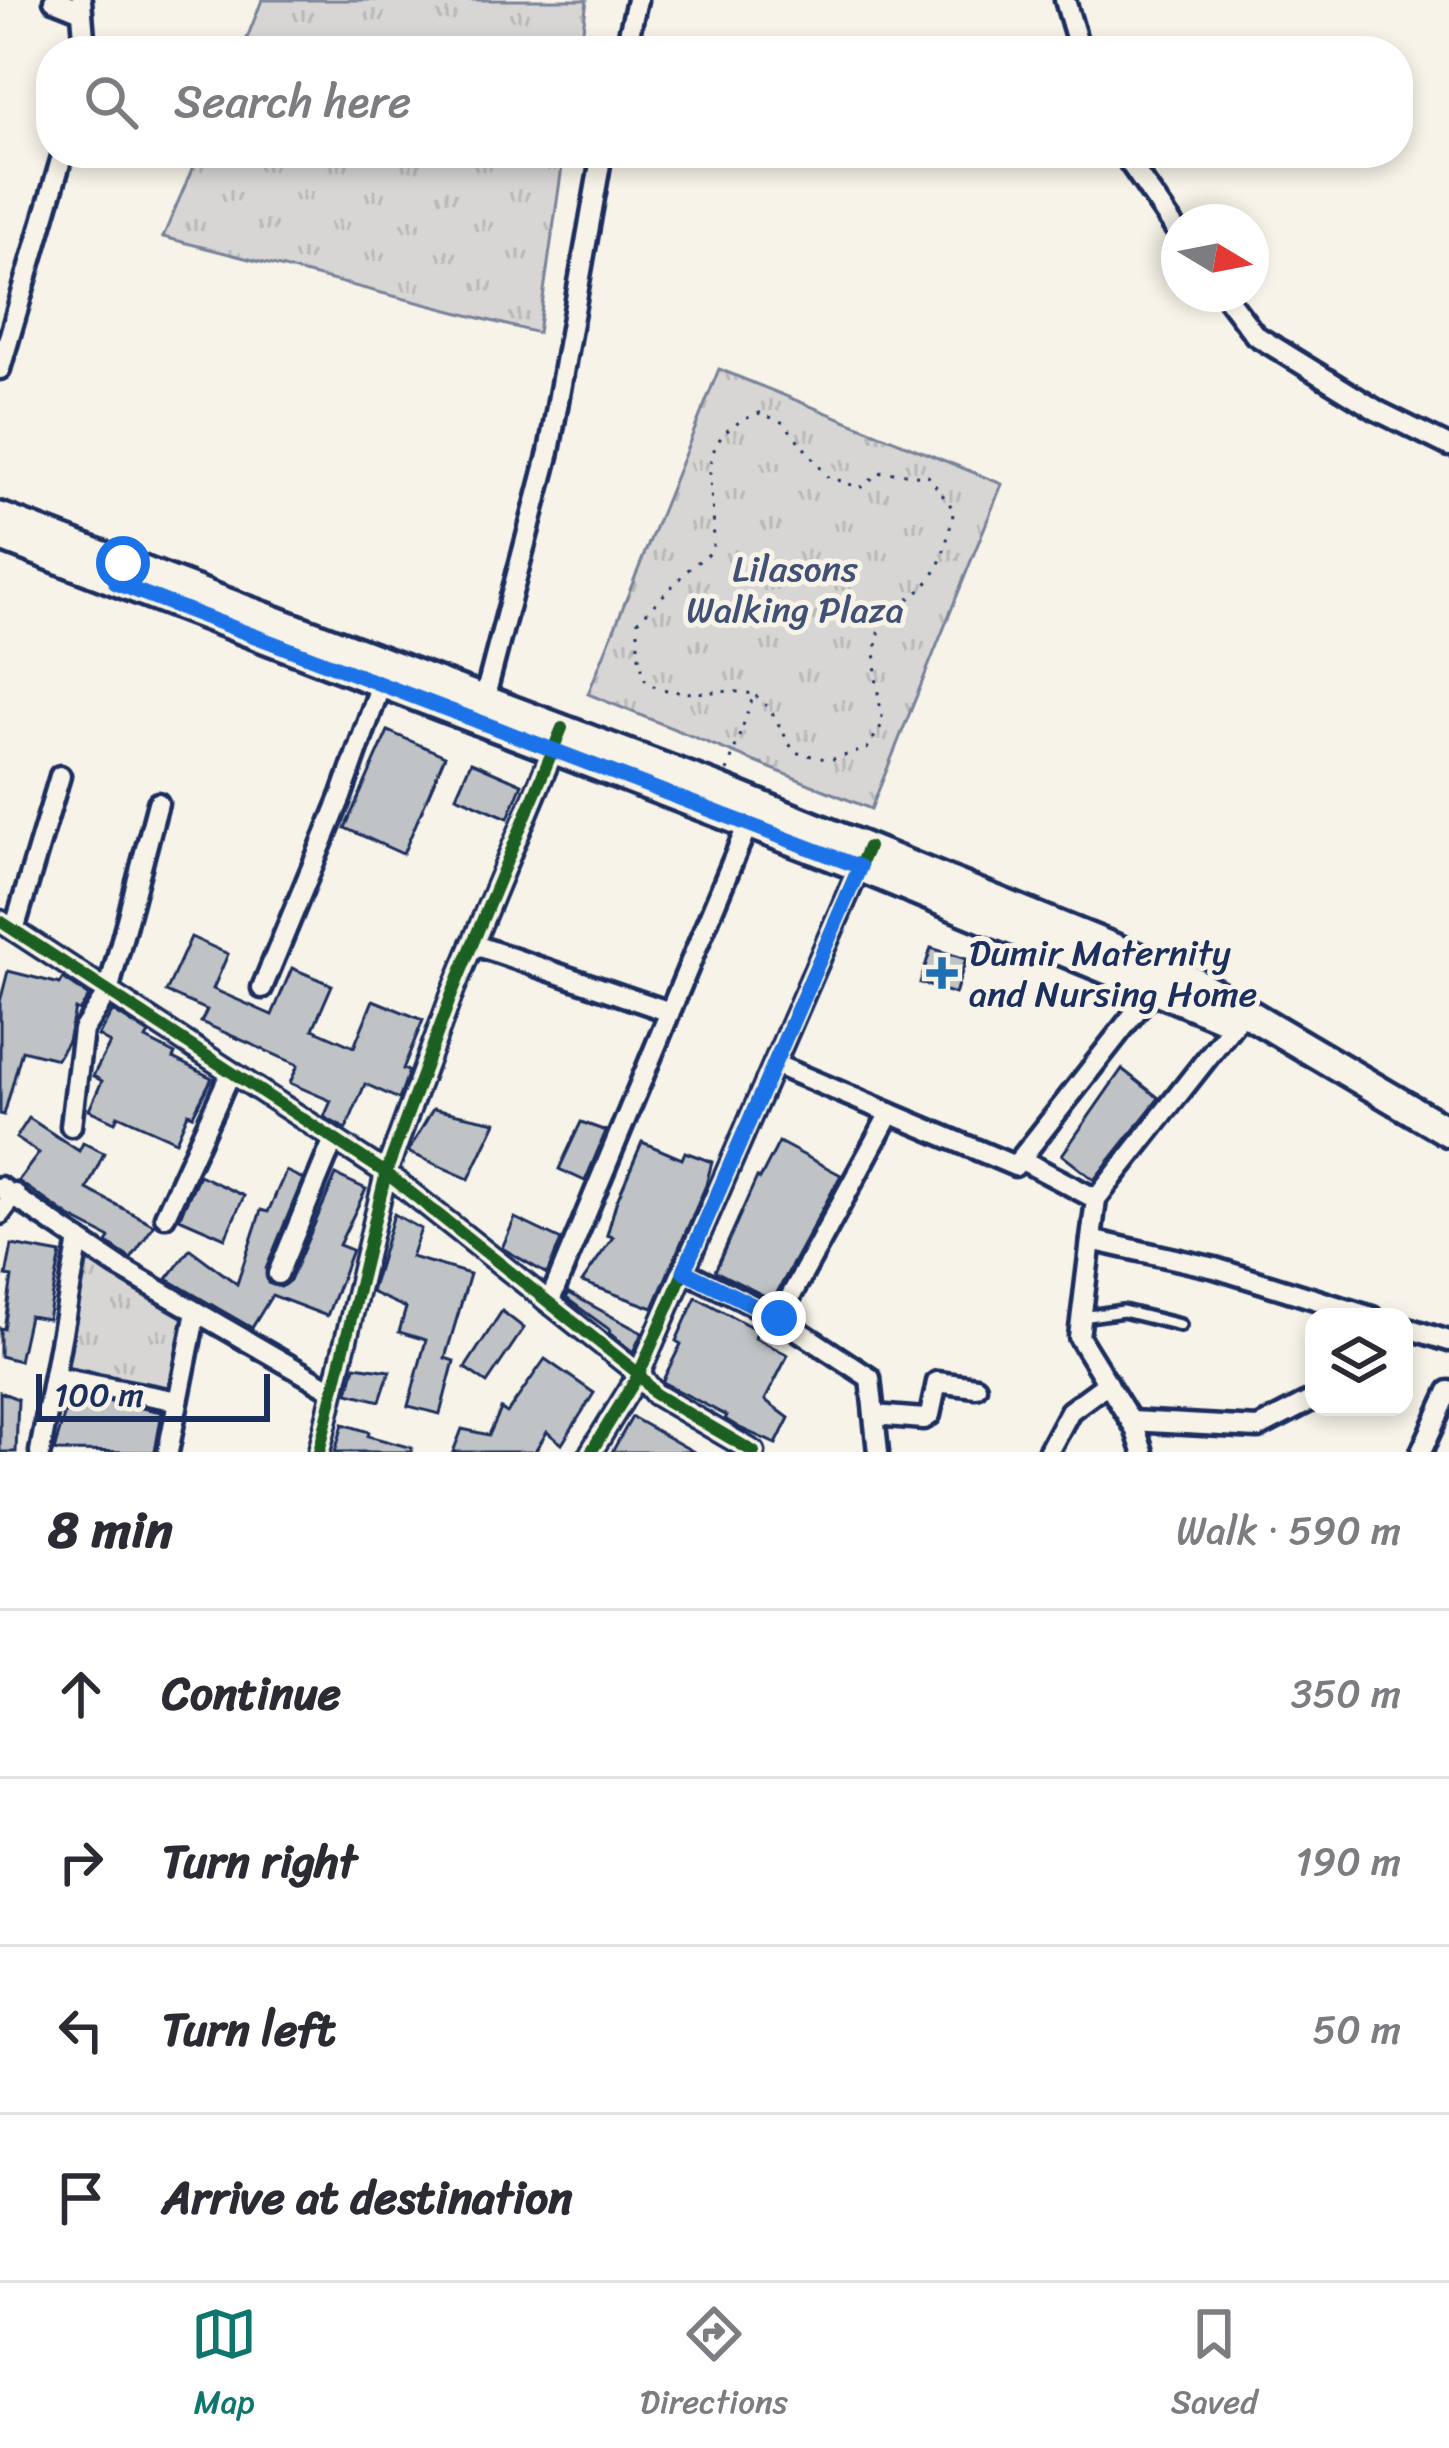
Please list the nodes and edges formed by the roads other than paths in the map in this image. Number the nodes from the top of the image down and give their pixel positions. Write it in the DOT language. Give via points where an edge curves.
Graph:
graph roads {
  1 [pos="55,0"];
  2 [pos="637,0"];
  3 [pos="1065,0"];
  4 [pos="81,6"];
  5 [pos="84,36"];
  6 [pos="629,36"];
  7 [pos="1076,36"];
  8 [pos="59,168"];
  9 [pos="599,168"];
  10 [pos="1133,168"];
  11 [pos="1161,208"];
  12 [pos="1238,312"];
  13 [pos="0,369"];
  14 [pos="1449,446"];
  15 [pos="0,517"];
  16 [pos="0,536"];
  17 [pos="120,573"];
  18 [pos="345,659"];
  19 [pos="381,684"];
  20 [pos="484,700"];
  21 [pos="558,738"];
  22 [pos="60,776"];
  23 [pos="158,802"];
  24 [pos="748,824"];
  25 [pos="864,857"];
  26 [pos="4,926"];
  27 [pos="472,944"];
  28 [pos="1155,987"];
  29 [pos="262,988"];
  30 [pos="108,992"];
  31 [pos="670,1012"];
  32 [pos="1234,1024"];
  33 [pos="774,1064"];
  34 [pos="230,1072"];
  35 [pos="890,1113"];
  36 [pos="70,1126"];
  37 [pos="1449,1132"];
  38 [pos="334,1139"];
  39 [pos="1449,1149"];
  40 [pos="1020,1159"];
  41 [pos="386,1173"];
  42 [pos="7,1191"];
  43 [pos="1096,1199"];
  44 [pos="0,1214"];
  45 [pos="165,1216"];
  46 [pos="80,1240"];
  47 [pos="1091,1240"];
  48 [pos="684,1271"];
  49 [pos="278,1274"];
  50 [pos="549,1303"];
  51 [pos="1342,1308"];
  52 [pos="196,1312"];
  53 [pos="1082,1317"];
  54 [pos="779,1318"];
  55 [pos="1180,1325"];
  56 [pos="1413,1330"];
  57 [pos="1449,1341"];
  58 [pos="639,1375"];
  59 [pos="54,1377"];
  60 [pos="1108,1383"];
  61 [pos="976,1387"];
  62 [pos="332,1390"];
  63 [pos="1449,1391"];
  64 [pos="178,1401"];
  65 [pos="1305,1404"];
  66 [pos="874,1415"];
  67 [pos="1131,1421"];
  68 [pos="40,1452"];
  69 [pos="168,1452"];
  70 [pos="319,1452"];
  71 [pos="591,1452"];
  72 [pos="754,1452"];
  73 [pos="878,1452"];
  74 [pos="1048,1452"];
  75 [pos="1143,1452"];
  76 [pos="1420,1452"];
  1 -- 4 [label="street"];
  2 -- 6 [label="street"];
  3 -- 7 [label="street"];
  4 -- 5 [label="street"];
  8 -- 13 [label="street"];
  9 -- 20 [label="street" via="549,452"];
  10 -- 11 [label="street"];
  12 -- 14 [label="street" via="1255,335"];
  15 -- 17 [label="main road"];
  16 -- 17 [label="main road"];
  17 -- 18 [label="main road"];
  18 -- 19 [label="main road"];
  18 -- 20 [label="main road"];
  19 -- 21 [label="main road"];
  19 -- 29 [label="street"];
  20 -- 21 [label="main road"];
  21 -- 24 [label="main road"];
  21 -- 25 [label="main road" via="720,790"];
  21 -- 27 [label="street"];
  22 -- 26 [label="street"];
  23 -- 30 [label="street"];
  24 -- 25 [label="main road"];
  24 -- 31 [label="street"];
  25 -- 28 [label="main road"];
  25 -- 33 [label="street"];
  25 -- 37 [label="main road" via="1188,978"];
  26 -- 30 [label="street"];
  27 -- 31 [label="street"];
  27 -- 41 [label="street"];
  28 -- 32 [label="main road"];
  28 -- 40 [label="street"];
  30 -- 34 [label="street"];
  30 -- 36 [label="street" via="83,1030"];
  31 -- 50 [label="street"];
  32 -- 39 [label="main road"];
  32 -- 43 [label="street"];
  33 -- 35 [label="street"];
  33 -- 48 [label="street"];
  34 -- 38 [label="street"];
  34 -- 45 [label="street"];
  35 -- 40 [label="street" via="1015,1166"];
  35 -- 54 [label="street"];
  38 -- 41 [label="street"];
  38 -- 49 [label="street"];
  40 -- 43 [label="street"];
  41 -- 50 [label="street"];
  41 -- 62 [label="street"];
  42 -- 44 [label="street"];
  42 -- 46 [label="street"];
  43 -- 47 [label="street"];
  46 -- 52 [label="street"];
  46 -- 59 [label="street"];
  47 -- 51 [label="street"];
  47 -- 53 [label="street"];
  48 -- 54 [label="street"];
  48 -- 58 [label="street"];
  50 -- 58 [label="street"];
  52 -- 62 [label="street"];
  52 -- 64 [label="street"];
  53 -- 55 [label="lane" via="1123,1311"];
  53 -- 60 [label="street" via="1079,1337"];
  54 -- 66 [label="street" via="870,1378"];
  56 -- 57 [label="street"];
  58 -- 71 [label="street"];
  58 -- 72 [label="street" via="655,1394"];
  59 -- 64 [label="street"];
  59 -- 68 [label="street"];
  60 -- 67 [label="street"];
  60 -- 74 [label="street" via="1070,1411"];
  61 -- 66 [label="street" via="938,1382 924,1419"];
  62 -- 70 [label="street"];
  63 -- 76 [label="street"];
  64 -- 69 [label="street"];
  65 -- 67 [label="street" via="1258,1428"];
  66 -- 73 [label="street"];
  67 -- 75 [label="street"];
}
